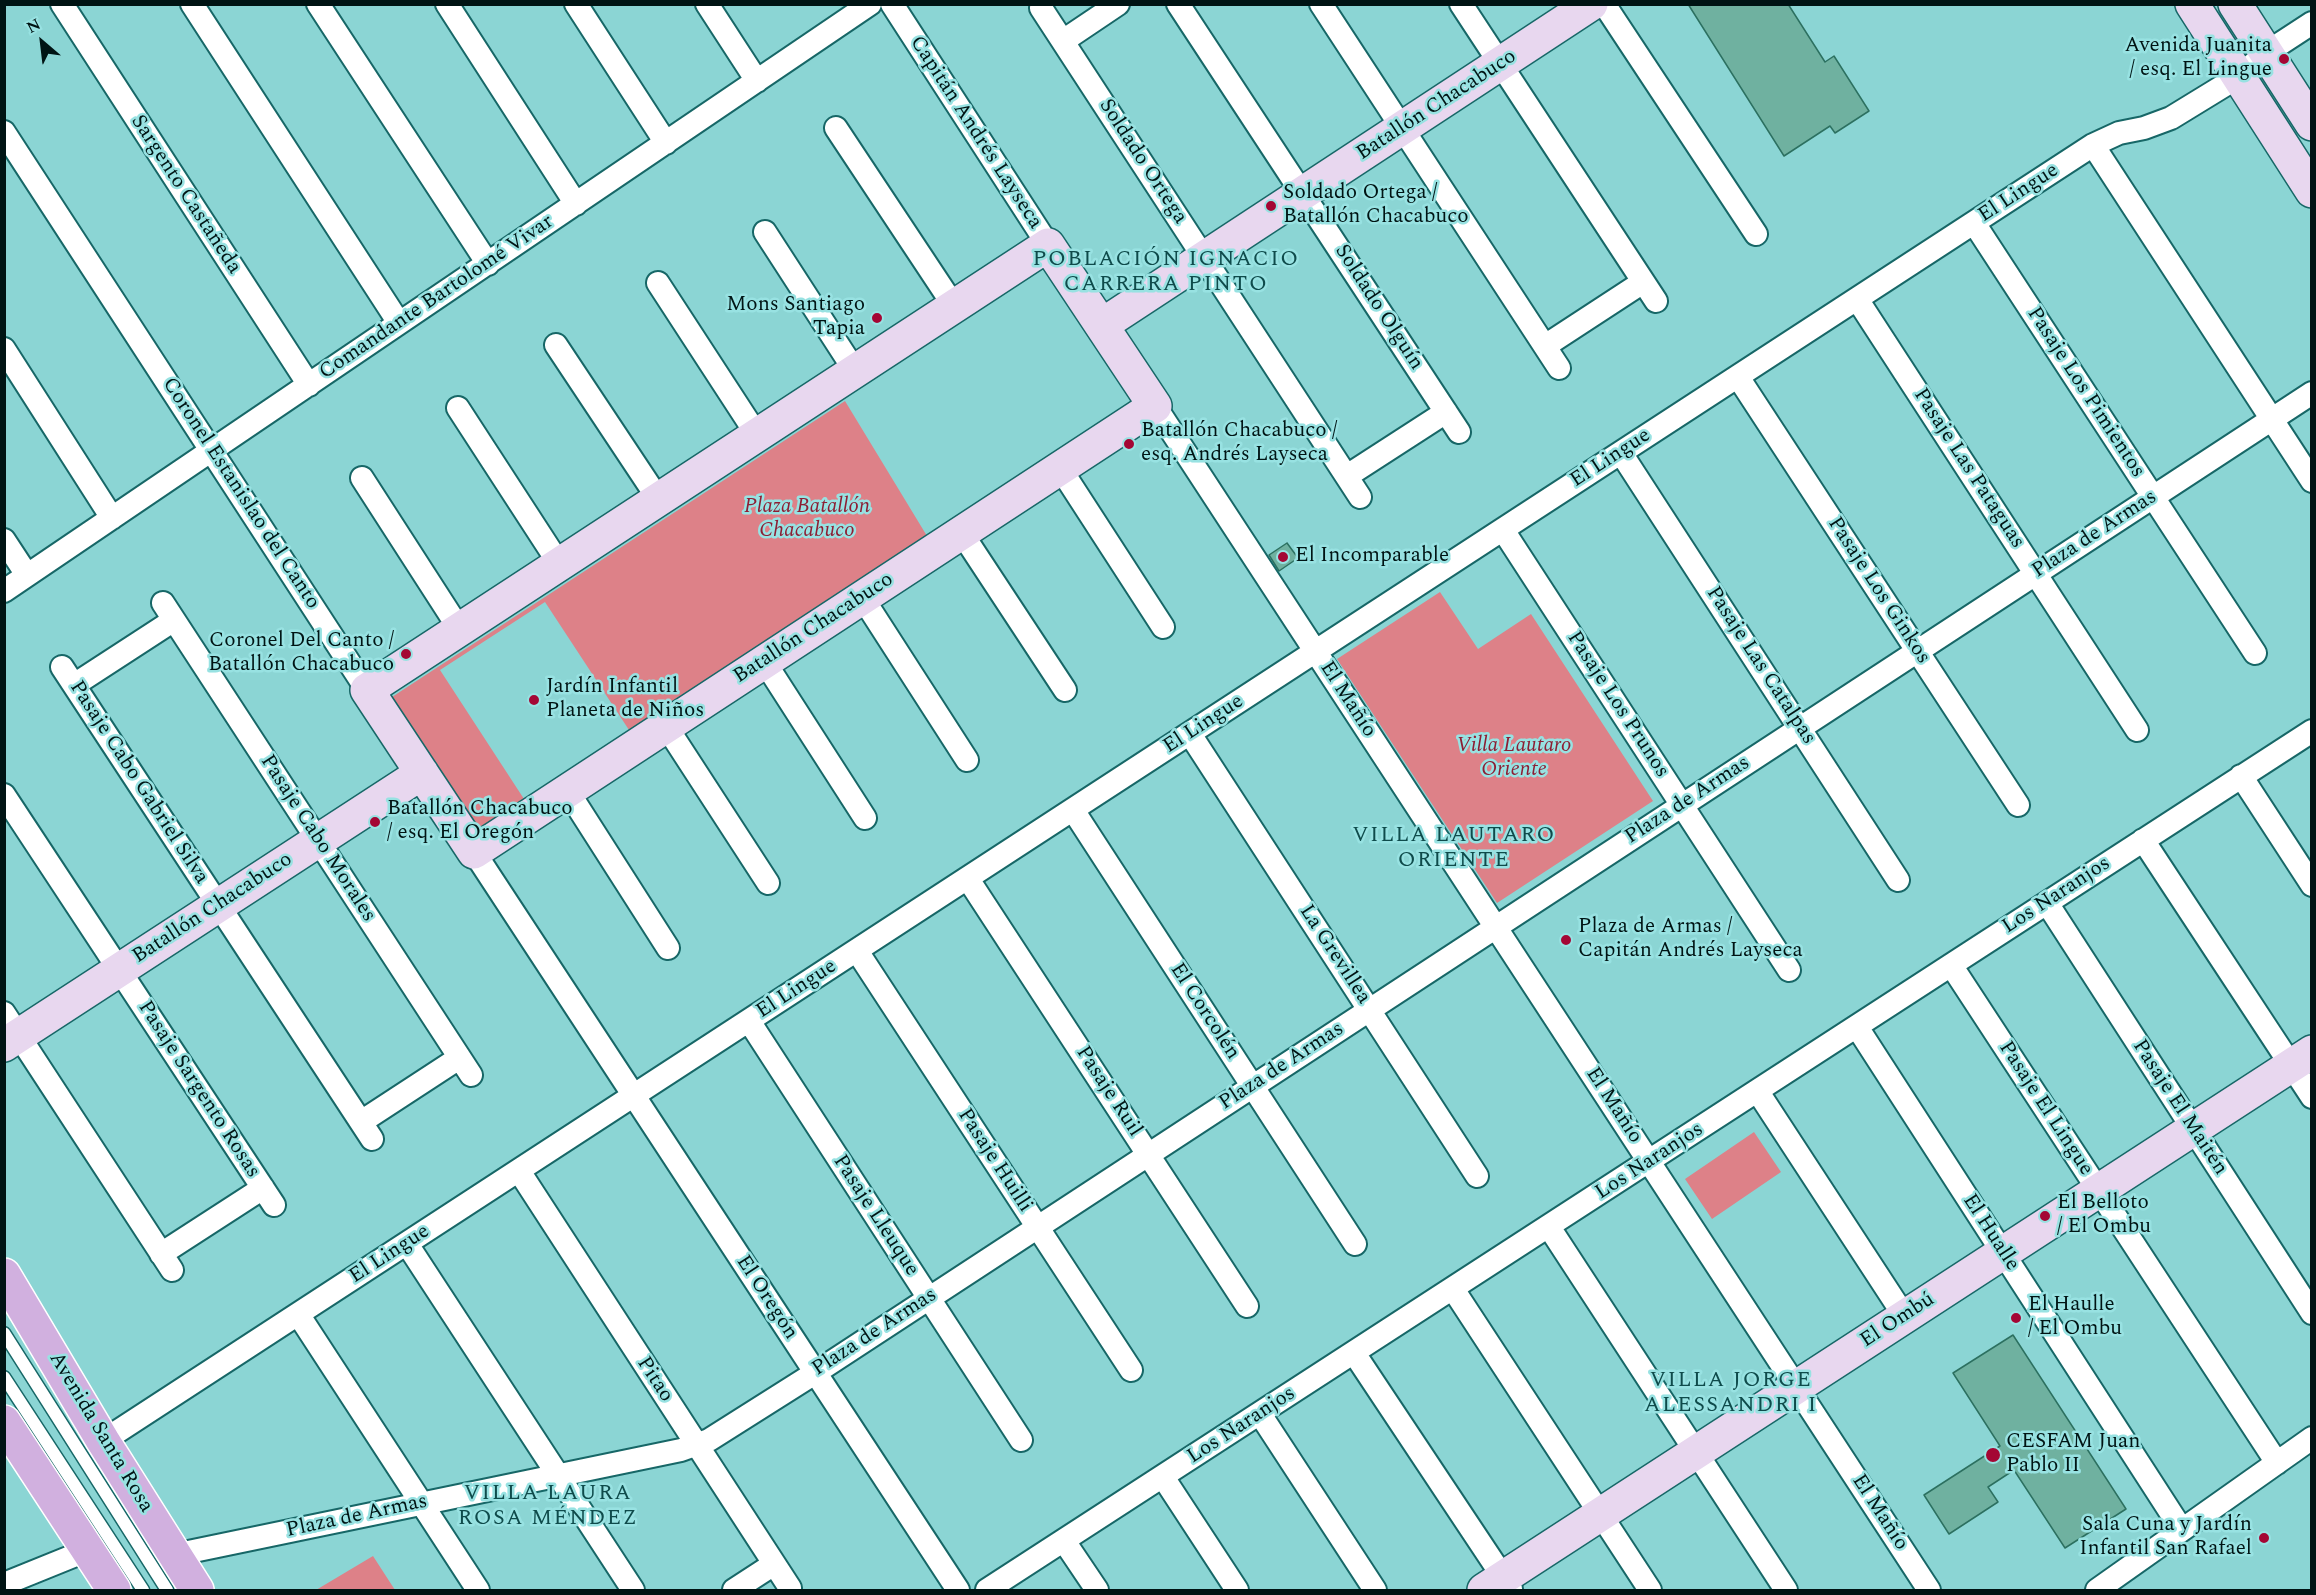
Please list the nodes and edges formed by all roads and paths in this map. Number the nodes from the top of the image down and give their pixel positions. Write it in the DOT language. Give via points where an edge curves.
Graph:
graph roads {
  1 [pos="62,4"];
  2 [pos="192,4"];
  3 [pos="318,4"];
  4 [pos="447,4"];
  5 [pos="576,4"];
  6 [pos="706,4"];
  7 [pos="870,4"];
  8 [pos="892,4"];
  9 [pos="1118,4"];
  10 [pos="1178,4"];
  11 [pos="1321,4"];
  12 [pos="1461,4"];
  13 [pos="1591,4"];
  14 [pos="1604,4"];
  15 [pos="2192,4"];
  16 [pos="2235,4"];
  17 [pos="1041,8"];
  18 [pos="2312,23"];
  19 [pos="1063,41"];
  20 [pos="2266,53"];
  21 [pos="1500,64"];
  22 [pos="2238,77"];
  23 [pos="757,81"];
  24 [pos="2312,124"];
  25 [pos="836,128"];
  26 [pos="1402,128"];
  27 [pos="4,132"];
  28 [pos="666,143"];
  29 [pos="2093,145"];
  30 [pos="2312,191"];
  31 [pos="1302,194"];
  32 [pos="576,204"];
  33 [pos="1974,223"];
  34 [pos="765,232"];
  35 [pos="1755,234"];
  36 [pos="1048,244"];
  37 [pos="1205,258"];
  38 [pos="488,264"];
  39 [pos="1643,282"];
  40 [pos="658,283"];
  41 [pos="1857,299"];
  42 [pos="1656,301"];
  43 [pos="954,306"];
  44 [pos="399,324"];
  45 [pos="1102,325"];
  46 [pos="556,345"];
  47 [pos="1545,346"];
  48 [pos="4,349"];
  49 [pos="1559,368"];
  50 [pos="855,371"];
  51 [pos="1738,377"];
  52 [pos="309,385"];
  53 [pos="2312,393"];
  54 [pos="1155,406"];
  55 [pos="458,408"];
  56 [pos="1446,412"];
  57 [pos="2271,419"];
  58 [pos="1459,432"];
  59 [pos="757,435"];
  60 [pos="212,450"];
  61 [pos="1621,453"];
  62 [pos="1060,468"];
  63 [pos="1347,476"];
  64 [pos="362,478"];
  65 [pos="2312,481"];
  66 [pos="1360,497"];
  67 [pos="2153,497"];
  68 [pos="659,500"];
  69 [pos="112,518"];
  70 [pos="1503,530"];
  71 [pos="961,532"];
  72 [pos="4,540"];
  73 [pos="560,565"];
  74 [pos="2035,574"];
  75 [pos="27,575"];
  76 [pos="4,591"];
  77 [pos="862,597"];
  78 [pos="1163,627"];
  79 [pos="460,630"];
  80 [pos="1917,651"];
  81 [pos="1316,652"];
  82 [pos="2255,653"];
  83 [pos="764,662"];
  84 [pos="68,676"];
  85 [pos="368,690"];
  86 [pos="1065,690"];
  87 [pos="666,726"];
  88 [pos="1800,728"];
  89 [pos="2137,730"];
  90 [pos="2312,730"];
  91 [pos="1190,734"];
  92 [pos="967,760"];
  93 [pos="422,773"];
  94 [pos="2241,776"];
  95 [pos="567,790"];
  96 [pos="4,795"];
  97 [pos="1682,805"];
  98 [pos="2018,805"];
  99 [pos="1073,810"];
  100 [pos="865,818"];
  101 [pos="2144,840"];
  102 [pos="318,841"];
  103 [pos="474,852"];
  104 [pos="968,879"];
  105 [pos="1898,880"];
  106 [pos="768,883"];
  107 [pos="2312,885"];
  108 [pos="2047,903"];
  109 [pos="219,905"];
  110 [pos="1496,927"];
  111 [pos="668,948"];
  112 [pos="857,951"];
  113 [pos="1951,965"];
  114 [pos="120,970"];
  115 [pos="1789,970"];
  116 [pos="1369,1010"];
  117 [pos="749,1022"];
  118 [pos="1857,1027"];
  119 [pos="10,1031"];
  120 [pos="2301,1059"];
  121 [pos="1252,1086"];
  122 [pos="1758,1092"];
  123 [pos="634,1096"];
  124 [pos="2312,1097"];
  125 [pos="2193,1129"];
  126 [pos="367,1130"];
  127 [pos="1148,1154"];
  128 [pos="1650,1162"];
  129 [pos="519,1171"];
  130 [pos="1477,1176"];
  131 [pos="2099,1190"];
  132 [pos="1038,1227"];
  133 [pos="1549,1227"];
  134 [pos="407,1244"];
  135 [pos="1355,1244"];
  136 [pos="2003,1253"];
  137 [pos="4,1275"];
  138 [pos="1453,1290"];
  139 [pos="929,1298"];
  140 [pos="1247,1306"];
  141 [pos="2312,1312"];
  142 [pos="298,1314"];
  143 [pos="1905,1317"];
  144 [pos="4,1333"];
  145 [pos="1354,1353"];
  146 [pos="1131,1370"];
  147 [pos="815,1372"];
  148 [pos="4,1377"];
  149 [pos="1796,1387"];
  150 [pos="1260,1414"];
  151 [pos="4,1422"];
  152 [pos="2312,1438"];
  153 [pos="1021,1440"];
  154 [pos="103,1441"];
  155 [pos="697,1445"];
  156 [pos="1696,1453"];
  157 [pos="2277,1462"];
  158 [pos="558,1475"];
  159 [pos="1163,1477"];
  160 [pos="421,1504"];
  161 [pos="1600,1515"];
  162 [pos="2182,1530"];
  163 [pos="1064,1541"];
  164 [pos="88,1550"];
  165 [pos="174,1555"];
  166 [pos="774,1564"];
  167 [pos="4,1584"];
  168 [pos="1500,1586"];
  169 [pos="790,1588"];
  170 [pos="114,1590"];
  171 [pos="143,1590"];
  172 [pos="167,1590"];
  173 [pos="197,1590"];
  174 [pos="478,1590"];
  175 [pos="633,1590"];
  176 [pos="734,1590"];
  177 [pos="958,1590"];
  178 [pos="987,1590"];
  179 [pos="1097,1590"];
  180 [pos="1237,1590"];
  181 [pos="1375,1590"];
  182 [pos="1650,1590"];
  183 [pos="1786,1590"];
  184 [pos="1929,1590"];
  185 [pos="2097,1590"];
  1 -- 52 [label="street, Sargento Castañeda"];
  2 -- 44 [label="street"];
  3 -- 38 [label="street"];
  4 -- 32 [label="street"];
  5 -- 28 [label="street"];
  6 -- 23 [label="street"];
  7 -- 23 [label="street, Comandante Bartolomé Vivar"];
  8 -- 36 [label="street, Capitán Andrés Layseca"];
  9 -- 19 [label="street"];
  10 -- 31 [label="street, Soldado Olguín"];
  11 -- 26 [label="street"];
  12 -- 21 [label="street"];
  13 -- 21 [label="street, Batallón Chacabuco"];
  14 -- 35 [label="street"];
  15 -- 22 [label="street"];
  16 -- 20 [label="street"];
  17 -- 19 [label="street, Soldado Ortega"];
  18 -- 20 [label="street, El Lingue"];
  19 -- 37 [label="street, Soldado Ortega"];
  20 -- 22 [label="street, El Lingue"];
  20 -- 24 [label="street"];
  21 -- 26 [label="street, Batallón Chacabuco"];
  21 -- 39 [label="street"];
  22 -- 29 [label="street, El Lingue" via="2171,118"];
  22 -- 30 [label="street"];
  23 -- 28 [label="street, Comandante Bartolomé Vivar"];
  25 -- 43 [label="street"];
  26 -- 31 [label="street, Batallón Chacabuco"];
  26 -- 47 [label="street"];
  27 -- 60 [label="street, Coronel Estanislao del Canto"];
  28 -- 32 [label="street, Comandante Bartolomé Vivar"];
  29 -- 33 [label="street, El Lingue"];
  29 -- 57 [label="street"];
  31 -- 37 [label="street, Batallón Chacabuco"];
  31 -- 56 [label="street, Soldado Olguín"];
  32 -- 38 [label="street, Comandante Bartolomé Vivar"];
  33 -- 41 [label="street, El Lingue"];
  33 -- 67 [label="street, Pasaje Los Pimientos"];
  34 -- 50 [label="street"];
  36 -- 43 [label="street"];
  36 -- 45 [label="street, Capitán Andrés Layseca"];
  37 -- 45 [label="street, Batallón Chacabuco"];
  37 -- 63 [label="street, Soldado Ortega"];
  38 -- 44 [label="street, Comandante Bartolomé Vivar"];
  39 -- 42 [label="street"];
  39 -- 47 [label="street"];
  40 -- 59 [label="street"];
  41 -- 51 [label="street, El Lingue"];
  41 -- 74 [label="street, Pasaje Las Pataguas"];
  43 -- 50 [label="street"];
  44 -- 52 [label="street, Comandante Bartolomé Vivar"];
  45 -- 54 [label="street, Capitán Andrés Layseca"];
  46 -- 68 [label="street"];
  47 -- 49 [label="street"];
  48 -- 69 [label="street"];
  50 -- 59 [label="street"];
  51 -- 61 [label="street, El Lingue"];
  51 -- 80 [label="street, Pasaje Los Ginkos"];
  52 -- 60 [label="street, Comandante Bartolomé Vivar"];
  53 -- 57 [label="street, Plaza de Armas"];
  54 -- 62 [label="street, Batallón Chacabuco"];
  54 -- 81 [label="street, Capitán Andrés Layseca"];
  55 -- 73 [label="street"];
  56 -- 58 [label="street, Soldado Olguín"];
  56 -- 63 [label="street"];
  57 -- 65 [label="street"];
  57 -- 67 [label="street, Plaza de Armas"];
  59 -- 68 [label="street"];
  60 -- 69 [label="street, Comandante Bartolomé Vivar"];
  60 -- 85 [label="street, Coronel Estanislao del Canto"];
  61 -- 70 [label="street, El Lingue"];
  61 -- 88 [label="street, Pasaje Las Catalpas"];
  62 -- 71 [label="street, Batallón Chacabuco"];
  62 -- 78 [label="street"];
  63 -- 66 [label="street, Soldado Ortega"];
  64 -- 79 [label="street"];
  67 -- 74 [label="street, Plaza de Armas"];
  67 -- 82 [label="street, Pasaje Los Pimientos"];
  68 -- 73 [label="street"];
  69 -- 75 [label="street, Comandante Bartolomé Vivar"];
  70 -- 81 [label="street, El Lingue"];
  70 -- 97 [label="street, Pasaje Los Prunos"];
  71 -- 77 [label="street, Batallón Chacabuco"];
  71 -- 86 [label="street"];
  72 -- 75 [label="street"];
  73 -- 79 [label="street"];
  74 -- 80 [label="street, Plaza de Armas"];
  74 -- 89 [label="street, Pasaje Las Pataguas"];
  75 -- 76 [label="street, Comandante Bartolomé Vivar"];
  77 -- 83 [label="street, Batallón Chacabuco"];
  77 -- 92 [label="street"];
  79 -- 85 [label="street"];
  80 -- 88 [label="street, Plaza de Armas"];
  80 -- 98 [label="street, Pasaje Los Ginkos"];
  81 -- 91 [label="street, El Lingue"];
  81 -- 110 [label="street, El Mañío"];
  83 -- 87 [label="street, Batallón Chacabuco"];
  83 -- 100 [label="street"];
  84 -- 102 [label="street, Pasaje Cabo Morales" via="168,612"];
  84 -- 109 [label="street, Pasaje Cabo Gabriel Silva"];
  85 -- 93 [label="street, Coronel Estanislao del Canto"];
  87 -- 95 [label="street, Batallón Chacabuco"];
  87 -- 106 [label="street"];
  88 -- 97 [label="street, Plaza de Armas"];
  88 -- 105 [label="street, Pasaje Las Catalpas"];
  90 -- 94 [label="street, Los Naranjos"];
  91 -- 99 [label="street, El Lingue"];
  91 -- 116 [label="street, La Grevillea"];
  93 -- 102 [label="street, Batallón Chacabuco"];
  93 -- 103 [label="street, Coronel Estanislao del Canto"];
  94 -- 101 [label="street, Los Naranjos"];
  94 -- 107 [label="street"];
  95 -- 103 [label="street, Batallón Chacabuco"];
  95 -- 111 [label="street"];
  96 -- 114 [label="street, Pasaje Sargento Rosas"];
  97 -- 110 [label="street, Plaza de Armas"];
  97 -- 115 [label="street, Pasaje Los Prunos"];
  99 -- 104 [label="street, El Lingue"];
  99 -- 121 [label="street, El Corcolén"];
  101 -- 108 [label="street, Los Naranjos"];
  101 -- 120 [label="street"];
  102 -- 109 [label="street, Batallón Chacabuco"];
  102 -- 126 [label="street, Pasaje Cabo Morales" via="465,1067"];
  103 -- 123 [label="street, Coronel Estanislao del Canto"];
  104 -- 112 [label="street, El Lingue"];
  104 -- 127 [label="street, Pasaje Ruil"];
  108 -- 113 [label="street, Los Naranjos"];
  108 -- 125 [label="street, Pasaje El Maitén"];
  109 -- 114 [label="street, Batallón Chacabuco"];
  109 -- 126 [label="street, Pasaje Cabo Gabriel Silva"];
  110 -- 116 [label="street, Plaza de Armas"];
  110 -- 128 [label="street, El Mañío"];
  112 -- 117 [label="street, El Lingue"];
  112 -- 132 [label="street, Pasaje Huilli"];
  113 -- 118 [label="street, Los Naranjos"];
  113 -- 131 [label="street, Pasaje El Lingue"];
  114 -- 119 [label="street, Batallón Chacabuco"];
  114 -- 119 [label="street, Pasaje Sargento Rosas" via="268,1197 166,1262"];
  116 -- 121 [label="street, Plaza de Armas"];
  116 -- 130 [label="street, La Grevillea"];
  117 -- 123 [label="street, El Lingue"];
  117 -- 139 [label="street, Pasaje Lleuque"];
  118 -- 122 [label="street, Los Naranjos"];
  118 -- 136 [label="street, El Hualle"];
  120 -- 124 [label="street"];
  120 -- 125 [label="street, El Ombú"];
  121 -- 127 [label="street, Plaza de Armas"];
  121 -- 135 [label="street, El Corcolén"];
  122 -- 128 [label="street, Los Naranjos"];
  122 -- 143 [label="street"];
  123 -- 129 [label="street, El Lingue"];
  123 -- 147 [label="street, El Oregón"];
  125 -- 131 [label="street, El Ombú"];
  125 -- 141 [label="street, Pasaje El Maitén"];
  127 -- 132 [label="street, Plaza de Armas"];
  127 -- 140 [label="street, Pasaje Ruil"];
  128 -- 133 [label="street, Los Naranjos"];
  128 -- 149 [label="street, El Mañío"];
  129 -- 134 [label="street, El Lingue"];
  129 -- 155 [label="street, Pitao"];
  131 -- 136 [label="street, El Ombú"];
  131 -- 157 [label="street, Pasaje El Lingue"];
  132 -- 139 [label="street, Plaza de Armas"];
  132 -- 146 [label="street, Pasaje Huilli"];
  133 -- 138 [label="street, Los Naranjos"];
  133 -- 156 [label="street"];
  134 -- 142 [label="street, El Lingue"];
  134 -- 158 [label="street"];
  136 -- 143 [label="street, El Ombú"];
  136 -- 162 [label="street, El Hualle"];
  137 -- 154 [label="main road, Avenida Santa Rosa"];
  138 -- 145 [label="street, Los Naranjos"];
  138 -- 161 [label="street"];
  139 -- 147 [label="street, Plaza de Armas"];
  139 -- 153 [label="street, Pasaje Lleuque"];
  142 -- 154 [label="street, El Lingue"];
  142 -- 160 [label="street"];
  143 -- 149 [label="street, El Ombú"];
  144 -- 172 [label="lane"];
  145 -- 150 [label="street, Los Naranjos"];
  145 -- 168 [label="street"];
  147 -- 155 [label="street, Plaza de Armas"];
  147 -- 177 [label="street, El Oregón"];
  148 -- 171 [label="lane"];
  149 -- 156 [label="street, El Ombú"];
  149 -- 184 [label="street, El Mañío"];
  150 -- 159 [label="street, Los Naranjos"];
  150 -- 181 [label="street"];
  151 -- 164 [label="main road"];
  152 -- 157 [label="street"];
  154 -- 165 [label="main road, Avenida Santa Rosa"];
  155 -- 158 [label="street, Plaza de Armas"];
  155 -- 166 [label="street, Pitao"];
  156 -- 161 [label="street, El Ombú"];
  156 -- 183 [label="street"];
  157 -- 162 [label="street"];
  158 -- 160 [label="street, Plaza de Armas"];
  158 -- 175 [label="street"];
  159 -- 163 [label="street, Los Naranjos"];
  159 -- 180 [label="street"];
  160 -- 165 [label="street, Plaza de Armas"];
  160 -- 174 [label="street"];
  161 -- 168 [label="street, El Ombú"];
  161 -- 182 [label="street"];
  162 -- 185 [label="street"];
  163 -- 178 [label="street, Los Naranjos"];
  163 -- 179 [label="street"];
  164 -- 167 [label="street"];
  164 -- 170 [label="main road"];
  165 -- 173 [label="main road, Avenida Santa Rosa"];
  166 -- 169 [label="street, Pitao"];
  166 -- 176 [label="street"];
}
